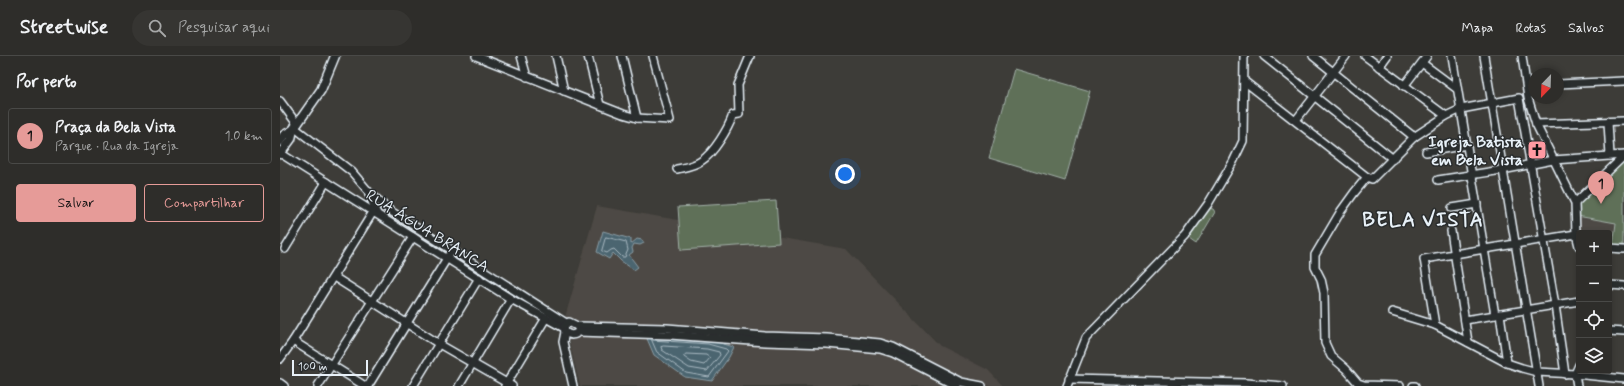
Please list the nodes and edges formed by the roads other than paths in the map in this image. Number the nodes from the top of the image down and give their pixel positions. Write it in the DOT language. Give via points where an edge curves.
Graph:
graph roads {
  1 [pos="335,56"];
  2 [pos="476,56"];
  3 [pos="521,56"];
  4 [pos="556,56"];
  5 [pos="588,56"];
  6 [pos="622,56"];
  7 [pos="653,56"];
  8 [pos="750,56"];
  9 [pos="1244,56"];
  10 [pos="1264,56"];
  11 [pos="1313,56"];
  12 [pos="1346,56"];
  13 [pos="1365,56"];
  14 [pos="1387,56"];
  15 [pos="1427,56"];
  16 [pos="1452,56"];
  17 [pos="1484,56"];
  18 [pos="1522,56"];
  19 [pos="1422,63"];
  20 [pos="1379,66"];
  21 [pos="1334,72"];
  22 [pos="527,77"];
  23 [pos="1528,78"];
  24 [pos="1244,81"];
  25 [pos="1624,81"];
  26 [pos="1564,84"];
  27 [pos="1404,86"];
  28 [pos="1457,89"];
  29 [pos="564,91"];
  30 [pos="1314,96"];
  31 [pos="280,101"];
  32 [pos="1492,103"];
  33 [pos="1533,104"];
  34 [pos="600,105"];
  35 [pos="1461,109"];
  36 [pos="1446,116"];
  37 [pos="637,118"];
  38 [pos="1296,120"];
  39 [pos="1624,121"];
  40 [pos="1608,122"];
  41 [pos="1536,124"];
  42 [pos="295,127"];
  43 [pos="1414,137"];
  44 [pos="280,141"];
  45 [pos="1467,145"];
  46 [pos="1426,152"];
  47 [pos="280,153"];
  48 [pos="1610,156"];
  49 [pos="1624,156"];
  50 [pos="1393,159"];
  51 [pos="1553,160"];
  52 [pos="1531,165"];
  53 [pos="677,169"];
  54 [pos="1502,170"];
  55 [pos="1472,174"];
  56 [pos="1367,177"];
  57 [pos="1438,180"];
  58 [pos="326,182"];
  59 [pos="369,192"];
  60 [pos="1575,203"];
  61 [pos="1477,204"];
  62 [pos="1452,208"];
  63 [pos="375,213"];
  64 [pos="1451,231"];
  65 [pos="1576,234"];
  66 [pos="413,237"];
  67 [pos="1543,238"];
  68 [pos="1514,243"];
  69 [pos="1484,248"];
  70 [pos="1612,248"];
  71 [pos="285,249"];
  72 [pos="1624,249"];
  73 [pos="451,250"];
  74 [pos="1454,254"];
  75 [pos="447,258"];
  76 [pos="334,277"];
  77 [pos="479,278"];
  78 [pos="1612,285"];
  79 [pos="1624,286"];
  80 [pos="511,299"];
  81 [pos="372,301"];
  82 [pos="1576,302"];
  83 [pos="1555,305"];
  84 [pos="1526,310"];
  85 [pos="1392,312"];
  86 [pos="1498,315"];
  87 [pos="546,318"];
  88 [pos="1465,320"];
  89 [pos="406,324"];
  90 [pos="1435,325"];
  91 [pos="565,328"];
  92 [pos="578,329"];
  93 [pos="1612,331"];
  94 [pos="1624,332"];
  95 [pos="293,341"];
  96 [pos="1468,342"];
  97 [pos="439,344"];
  98 [pos="280,359"];
  99 [pos="472,363"];
  100 [pos="1507,363"];
  101 [pos="332,365"];
  102 [pos="1537,372"];
  103 [pos="1565,374"];
  104 [pos="1575,374"];
  105 [pos="1624,379"];
  106 [pos="280,383"];
  107 [pos="1071,383"];
  108 [pos="1110,383"];
  109 [pos="1155,383"];
  110 [pos="1200,384"];
  111 [pos="508,385"];
  112 [pos="1246,385"];
  113 [pos="284,386"];
  114 [pos="318,386"];
  115 [pos="365,386"];
  116 [pos="368,386"];
  117 [pos="413,386"];
  118 [pos="459,386"];
  119 [pos="573,386"];
  120 [pos="957,386"];
  121 [pos="982,386"];
  122 [pos="1283,386"];
  123 [pos="1400,386"];
  124 [pos="1539,386"];
  125 [pos="1577,386"];
  1 -- 42 [label="main road" via="321,90"];
  2 -- 22 [label="street"];
  3 -- 22 [label="street"];
  4 -- 29 [label="street"];
  5 -- 34 [label="street"];
  6 -- 37 [label="street"];
  7 -- 37 [label="street" via="670,120"];
  8 -- 53 [label="street" via="738,85 739,114 733,115 714,148 702,161"];
  9 -- 24 [label="street"];
  10 -- 30 [label="street"];
  11 -- 21 [label="street"];
  12 -- 21 [label="street"];
  13 -- 20 [label="street"];
  14 -- 20 [label="street"];
  15 -- 19 [label="street"];
  16 -- 28 [label="street"];
  17 -- 32 [label="street"];
  18 -- 23 [label="street"];
  19 -- 27 [label="street"];
  19 -- 28 [label="street"];
  20 -- 27 [label="street"];
  21 -- 30 [label="street"];
  21 -- 43 [label="street"];
  22 -- 29 [label="street"];
  24 -- 38 [label="street"];
  24 -- 107 [label="street" via="1243,141 1233,162 1185,236 1086,338"];
  25 -- 26 [label="street"];
  27 -- 36 [label="street"];
  28 -- 35 [label="street"];
  29 -- 34 [label="street"];
  30 -- 38 [label="street"];
  30 -- 50 [label="street"];
  31 -- 42 [label="street"];
  32 -- 35 [label="street"];
  32 -- 52 [label="street" via="1518,98"];
  32 -- 54 [label="street"];
  33 -- 41 [label="street"];
  34 -- 37 [label="street"];
  35 -- 36 [label="street"];
  35 -- 45 [label="street"];
  36 -- 43 [label="street"];
  38 -- 56 [label="street"];
  39 -- 40 [label="street"];
  40 -- 41 [label="street"];
  40 -- 48 [label="street"];
  41 -- 51 [label="street"];
  42 -- 44 [label="main road"];
  42 -- 47 [label="main road" via="291,139"];
  42 -- 59 [label="street" via="352,172"];
  43 -- 50 [label="street"];
  45 -- 46 [label="street"];
  45 -- 55 [label="street"];
  47 -- 58 [label="street, RUA ÁGUA BRANCA"];
  48 -- 49 [label="street"];
  48 -- 51 [label="street"];
  49 -- 60 [label="street"];
  50 -- 56 [label="street" via="1374,178"];
  51 -- 52 [label="street"];
  51 -- 60 [label="street"];
  52 -- 54 [label="street"];
  52 -- 67 [label="street"];
  54 -- 55 [label="street"];
  54 -- 68 [label="street"];
  55 -- 57 [label="street"];
  55 -- 61 [label="street"];
  56 -- 123 [label="street" via="1345,205 1314,255 1315,267 1324,293 1325,342 1330,356 1358,383"];
  58 -- 63 [label="street, RUA ÁGUA BRANCA"];
  58 -- 71 [label="street"];
  59 -- 63 [label="street"];
  59 -- 73 [label="street" via="389,210"];
  60 -- 65 [label="street"];
  61 -- 62 [label="street"];
  61 -- 69 [label="street"];
  63 -- 66 [label="street, RUA ÁGUA BRANCA"];
  63 -- 76 [label="street"];
  64 -- 74 [label="street"];
  65 -- 67 [label="street"];
  66 -- 75 [label="street, RUA ÁGUA BRANCA"];
  66 -- 81 [label="street"];
  67 -- 68 [label="street"];
  67 -- 83 [label="street"];
  68 -- 69 [label="street"];
  68 -- 84 [label="street"];
  69 -- 74 [label="street"];
  69 -- 86 [label="street"];
  70 -- 72 [label="street"];
  73 -- 75 [label="street"];
  73 -- 91 [label="street"];
  74 -- 88 [label="street"];
  74 -- 90 [label="street" via="1424,259"];
  75 -- 77 [label="street, RUA ÁGUA BRANCA"];
  75 -- 89 [label="street"];
  76 -- 81 [label="street"];
  76 -- 95 [label="street"];
  77 -- 80 [label="street, RUA ÁGUA BRANCA"];
  77 -- 97 [label="street"];
  78 -- 79 [label="street"];
  80 -- 87 [label="street, RUA ÁGUA BRANCA"];
  80 -- 99 [label="street"];
  81 -- 89 [label="street"];
  81 -- 101 [label="street"];
  82 -- 83 [label="street"];
  83 -- 84 [label="street"];
  83 -- 103 [label="street"];
  84 -- 86 [label="street"];
  84 -- 102 [label="street"];
  85 -- 90 [label="street"];
  86 -- 88 [label="street"];
  86 -- 100 [label="street"];
  87 -- 91 [label="street, RUA ÁGUA BRANCA"];
  87 -- 111 [label="street"];
  88 -- 96 [label="street"];
  89 -- 97 [label="street"];
  89 -- 116 [label="street"];
  90 -- 96 [label="street"];
  91 -- 92 [label="street" via="572,323"];
  91 -- 92 [label="street" via="572,335"];
  91 -- 119 [label="street" via="563,342"];
  92 -- 120 [label="street" via="880,349 893,353"];
  92 -- 121 [label="street" via="668,328 880,343 961,382"];
  93 -- 94 [label="street"];
  95 -- 98 [label="street"];
  95 -- 101 [label="street"];
  96 -- 100 [label="street"];
  97 -- 99 [label="street"];
  97 -- 117 [label="street"];
  99 -- 111 [label="street"];
  99 -- 118 [label="street"];
  100 -- 102 [label="street"];
  101 -- 114 [label="street"];
  101 -- 115 [label="street"];
  102 -- 103 [label="street"];
  102 -- 124 [label="street"];
  103 -- 104 [label="street"];
  104 -- 105 [label="street"];
  104 -- 125 [label="street"];
  106 -- 113 [label="street"];
  107 -- 108 [label="street"];
  108 -- 109 [label="street"];
  109 -- 110 [label="street"];
  110 -- 112 [label="street"];
  112 -- 122 [label="street"];
}
